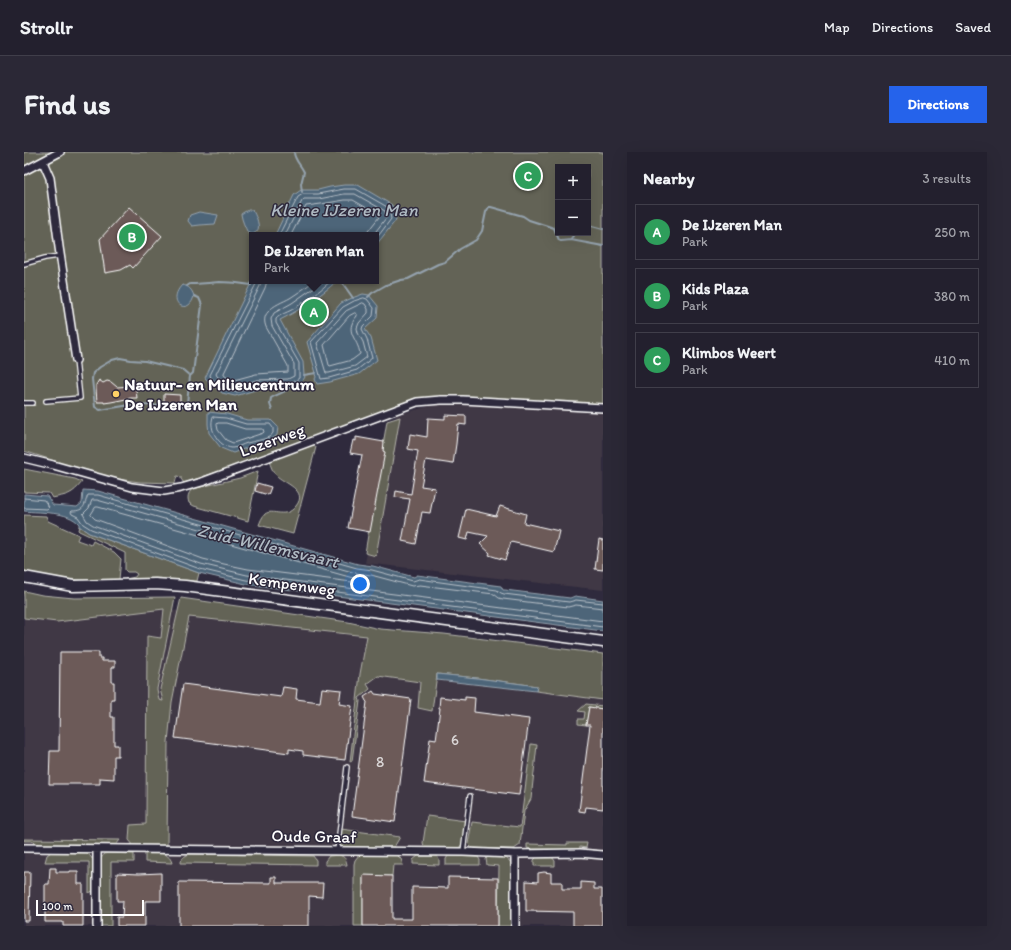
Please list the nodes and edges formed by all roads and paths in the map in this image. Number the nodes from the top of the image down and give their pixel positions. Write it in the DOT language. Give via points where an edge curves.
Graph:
graph roads {
  1 [pos="60,152"];
  2 [pos="43,162"];
  3 [pos="24,171"];
  4 [pos="60,256"];
  5 [pos="24,264"];
  6 [pos="76,360"];
  7 [pos="46,401"];
  8 [pos="24,403"];
  9 [pos="33,403"];
  10 [pos="603,408"];
  11 [pos="24,458"];
  12 [pos="24,577"];
  13 [pos="603,642"];
  14 [pos="347,767"];
  15 [pos="470,796"];
  16 [pos="24,848"];
  17 [pos="97,849"];
  18 [pos="337,851"];
  19 [pos="463,852"];
  20 [pos="515,854"];
  21 [pos="603,855"];
  22 [pos="97,926"];
  23 [pos="515,926"];
  1 -- 2 [label="street"];
  2 -- 3 [label="street"];
  2 -- 4 [label="street" via="50,178"];
  4 -- 5 [label="lane"];
  4 -- 6 [label="street"];
  6 -- 7 [label="lane" via="80,398"];
  8 -- 9 [label="lane"];
  10 -- 11 [label="street, Lozerweg" via="463,400 417,402 202,482 164,491 132,487"];
  12 -- 13 [label="main road, Kempenweg" via="73,586 185,586"];
  14 -- 18 [label="lane"];
  15 -- 19 [label="lane"];
  16 -- 17 [label="street, Oude Graaf"];
  17 -- 18 [label="street, Oude Graaf"];
  17 -- 22 [label="street"];
  18 -- 19 [label="street, Oude Graaf"];
  19 -- 20 [label="street, Oude Graaf"];
  20 -- 21 [label="street, Oude Graaf"];
  20 -- 23 [label="street"];
}
